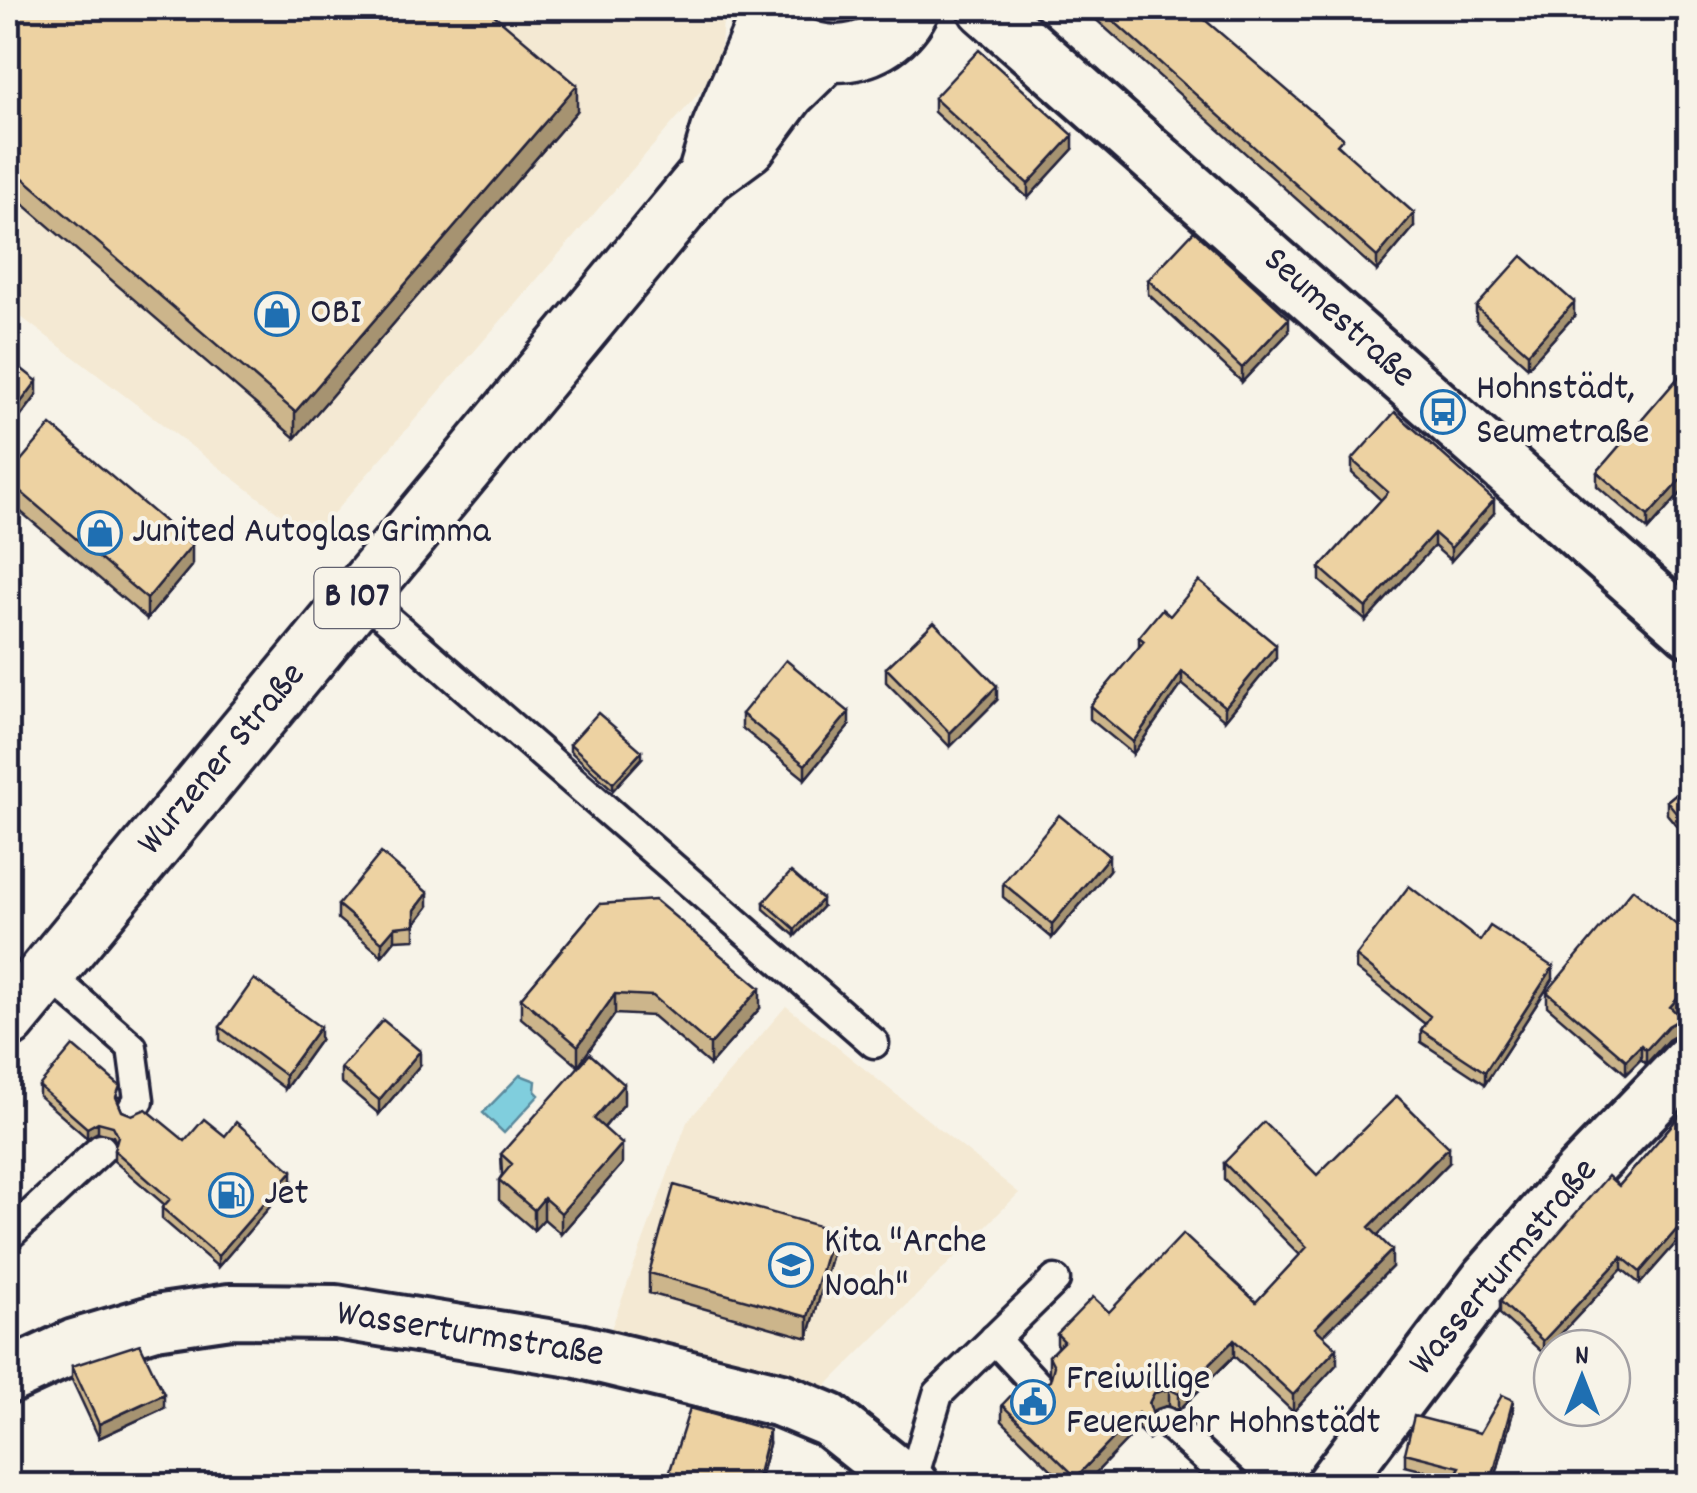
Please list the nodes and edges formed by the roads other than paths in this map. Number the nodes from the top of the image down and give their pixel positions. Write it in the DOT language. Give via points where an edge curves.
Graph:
graph roads {
  1 [pos="911,8"];
  2 [pos="985,8"];
  3 [pos="764,13"];
  4 [pos="826,54"];
  5 [pos="706,176"];
  6 [pos="360,595"];
  7 [pos="1681,606"];
  8 [pos="47,973"];
  9 [pos="8,1020"];
  10 [pos="874,1043"];
  11 [pos="1690,1061"];
  12 [pos="133,1108"];
  13 [pos="100,1149"];
  14 [pos="8,1236"];
  15 [pos="1056,1280"];
  16 [pos="994,1339"];
  17 [pos="8,1377"];
  18 [pos="1037,1385"];
  19 [pos="1166,1422"];
  20 [pos="911,1485"];
  21 [pos="1236,1486"];
  22 [pos="1332,1486"];
  1 -- 4 [label="main road" via="877,44"];
  2 -- 7 [label="street, Seumestraße"];
  3 -- 4 [label="main road, Wurzener Straße / B 107" via="792,42"];
  3 -- 5 [label="main road, Wurzener Straße / B 107"];
  4 -- 5 [label="main road, Wurzener Straße / B 107" via="748,145"];
  5 -- 6 [label="main road, Wurzener Straße / B 107"];
  6 -- 8 [label="main road, Wurzener Straße / B 107"];
  6 -- 10 [label="lane"];
  8 -- 9 [label="main road, Wurzener Straße / B 107"];
  8 -- 12 [label="lane" via="132,1047 139,1100"];
  11 -- 22 [label="street, Wasserturmstraße" via="1489,1278"];
  13 -- 14 [label="lane"];
  15 -- 16 [label="lane"];
  16 -- 18 [label="lane"];
  16 -- 20 [label="lane" via="938,1394"];
  17 -- 20 [label="street, Wasserturmstraße" via="76,1346 156,1322 230,1311 336,1312 578,1351 780,1400 829,1420"];
  19 -- 21 [label="lane"];
}
